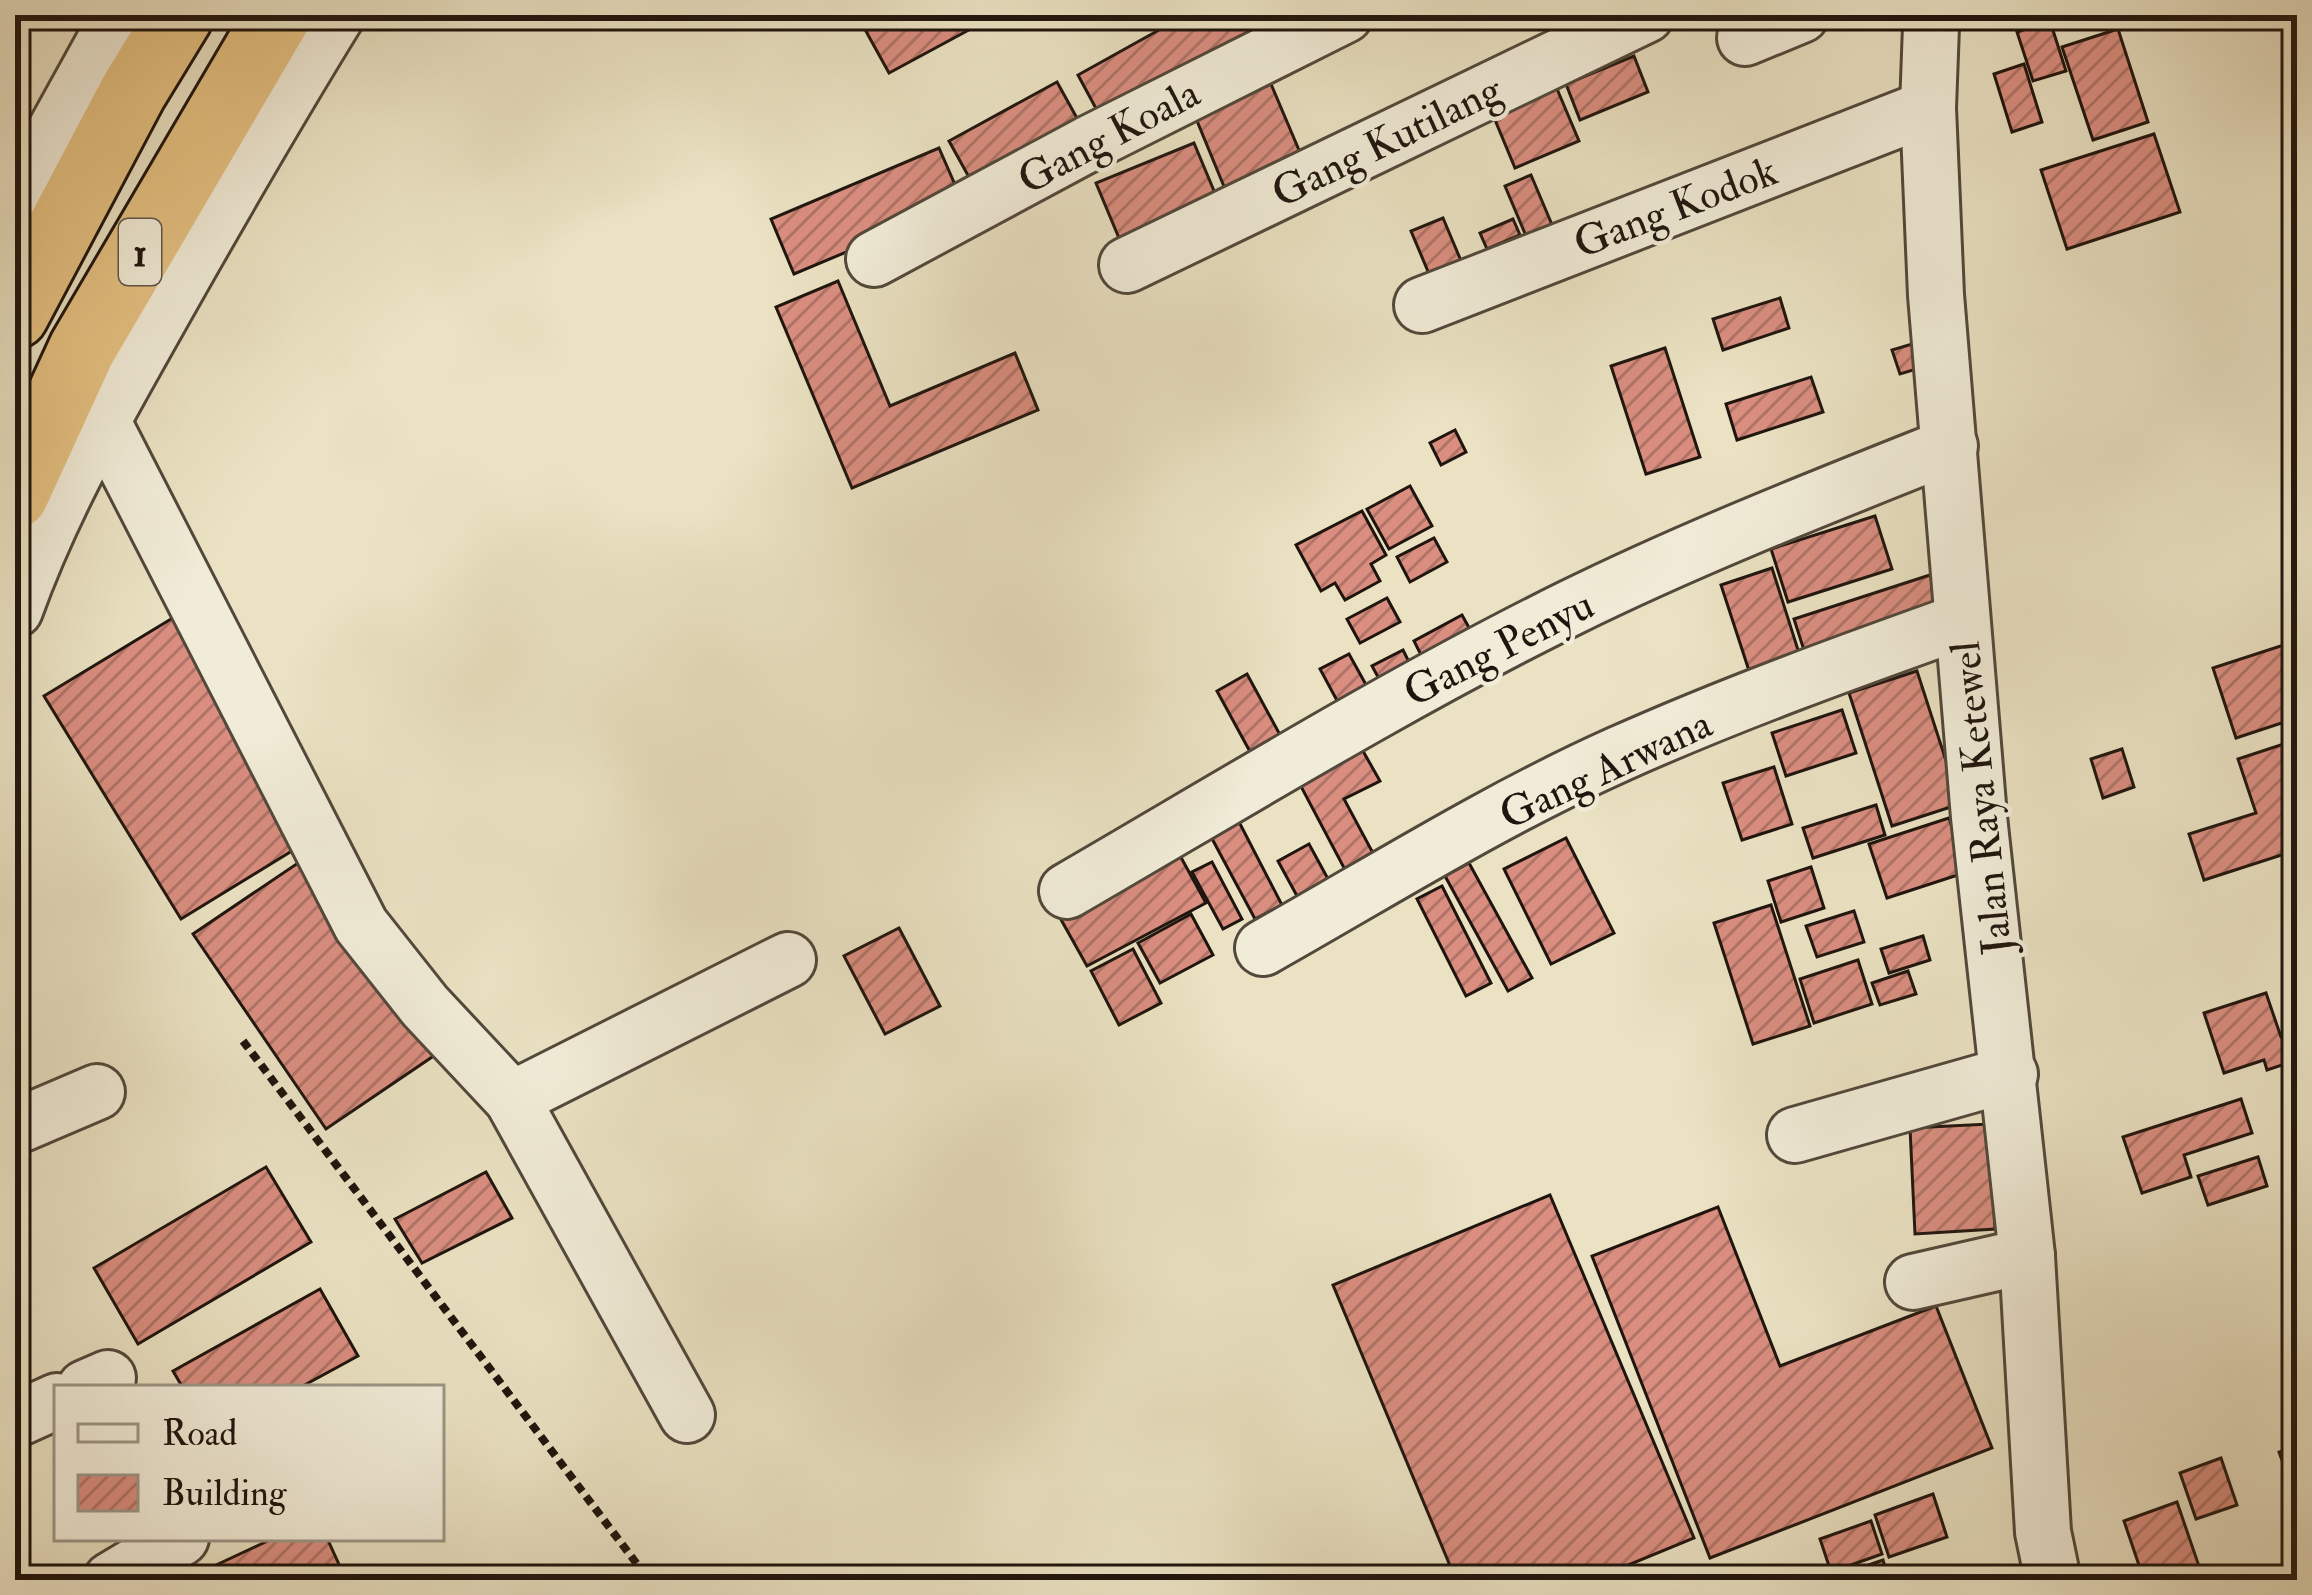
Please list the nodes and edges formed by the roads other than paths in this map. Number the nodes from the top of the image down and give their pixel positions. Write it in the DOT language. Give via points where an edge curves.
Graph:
graph roads {
  1 [pos="119,15"];
  2 [pos="180,15"];
  3 [pos="278,15"];
  4 [pos="337,15"];
  5 [pos="1345,15"];
  6 [pos="1646,15"];
  7 [pos="1802,15"];
  8 [pos="1934,15"];
  9 [pos="1745,38"];
  10 [pos="1928,108"];
  11 [pos="15,203"];
  12 [pos="874,259"];
  13 [pos="1127,265"];
  14 [pos="1421,305"];
  15 [pos="15,315"];
  16 [pos="103,420"];
  17 [pos="1950,446"];
  18 [pos="15,495"];
  19 [pos="15,610"];
  20 [pos="1962,621"];
  21 [pos="1067,891"];
  22 [pos="1263,948"];
  23 [pos="788,960"];
  24 [pos="2010,1074"];
  25 [pos="97,1092"];
  26 [pos="512,1099"];
  27 [pos="15,1127"];
  28 [pos="1796,1135"];
  29 [pos="2027,1256"];
  30 [pos="1913,1282"];
  31 [pos="54,1402"];
  32 [pos="687,1415"];
  33 [pos="15,1420"];
  34 [pos="176,1541"];
  35 [pos="111,1580"];
  36 [pos="2053,1580"];
  1 -- 11 [label="street"];
  2 -- 15 [label="highway, 1"];
  3 -- 18 [label="highway, 1" via="82,349"];
  4 -- 16 [label="street"];
  5 -- 12 [label="street, Gang Koala"];
  6 -- 13 [label="street, Gang Kutilang"];
  7 -- 9 [label="street"];
  8 -- 10 [label="street, Jalan Raya Ketewel"];
  10 -- 14 [label="street, Gang Kodok"];
  10 -- 17 [label="street, Jalan Raya Ketewel"];
  16 -- 19 [label="street"];
  16 -- 26 [label="street" via="361,925"];
  17 -- 20 [label="street, Jalan Raya Ketewel"];
  17 -- 21 [label="street, Gang Penyu" via="1718,538 1570,608 1412,690"];
  20 -- 22 [label="street, Gang Arwana" via="1617,755"];
  20 -- 24 [label="street, Jalan Raya Ketewel"];
  23 -- 26 [label="street"];
  24 -- 28 [label="street"];
  24 -- 29 [label="street, Jalan Raya Ketewel"];
  25 -- 27 [label="street"];
  26 -- 32 [label="street"];
  29 -- 30 [label="street"];
  29 -- 36 [label="street, Jalan Raya Ketewel" via="2043,1532"];
  31 -- 33 [label="street"];
  34 -- 35 [label="street"];
}
